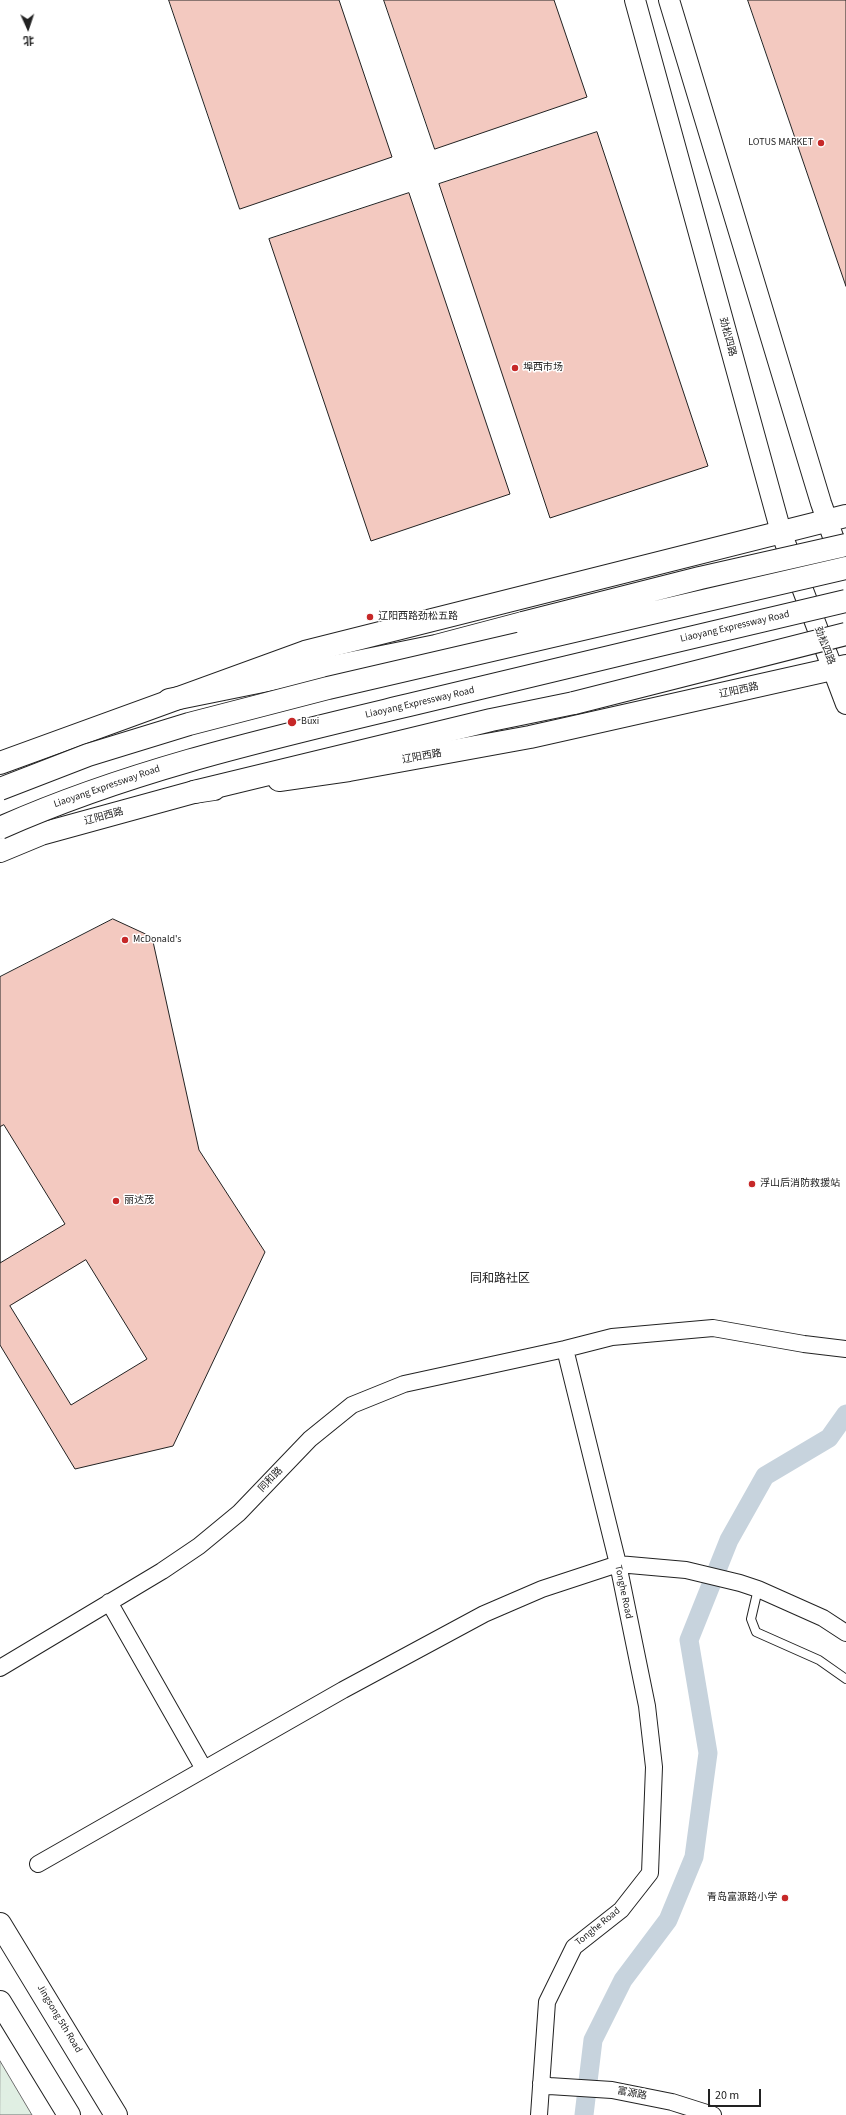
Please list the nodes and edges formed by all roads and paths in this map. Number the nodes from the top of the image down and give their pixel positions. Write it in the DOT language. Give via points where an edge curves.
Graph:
graph roads {
  1 [pos="635,0"];
  2 [pos="670,0"];
  3 [pos="836,518"];
  4 [pos="781,532"];
  5 [pos="846,544"];
  6 [pos="846,568"];
  7 [pos="846,571"];
  8 [pos="846,601"];
  9 [pos="846,634"];
  10 [pos="840,668"];
  11 [pos="169,700"];
  12 [pos="846,704"];
  13 [pos="0,763"];
  14 [pos="0,789"];
  15 [pos="194,792"];
  16 [pos="0,828"];
  17 [pos="0,851"];
  18 [pos="565,1349"];
  19 [pos="846,1349"];
  20 [pos="618,1564"];
  21 [pos="758,1589"];
  22 [pos="110,1602"];
  23 [pos="846,1633"];
  24 [pos="0,1668"];
  25 [pos="846,1679"];
  26 [pos="204,1769"];
  27 [pos="38,1864"];
  28 [pos="0,1924"];
  29 [pos="0,2002"];
  30 [pos="545,2085"];
  31 [pos="69,2115"];
  32 [pos="116,2115"];
  33 [pos="539,2115"];
  34 [pos="713,2115"];
  1 -- 4 [label="street, 劲松四路"];
  2 -- 3 [label="street"];
  3 -- 4 [label="main road"];
  3 -- 7 [label="street"];
  4 -- 10 [label="street, 劲松四路"];
  4 -- 11 [label="main road" via="305,652"];
  5 -- 11 [label="main road, bridge" via="700,578 436,646"];
  6 -- 14 [label="main road, bridge" via="328,688 189,724 88,755"];
  8 -- 16 [label="main road, Liaoyang Expressway Road, bridge" via="315,728 151,771 41,810"];
  9 -- 15 [label="main road, bridge" via="574,703 491,720"];
  10 -- 12 [label="street, 劲松四路"];
  10 -- 15 [label="main road, 辽阳西路" via="530,737 349,770"];
  11 -- 13 [label="main road"];
  15 -- 17 [label="main road, 辽阳西路" via="41,834"];
  18 -- 19 [label="street" via="612,1337 713,1328"];
  18 -- 20 [label="street, Tonghe Road"];
  18 -- 22 [label="street, 同和路" via="404,1384 352,1405 310,1439 239,1512 205,1541 162,1571"];
  20 -- 21 [label="street" via="686,1570"];
  20 -- 26 [label="street" via="542,1589 484,1614"];
  20 -- 30 [label="street, Tonghe Road" via="647,1706 654,1767 650,1873 621,1910 574,1947 547,2002"];
  21 -- 23 [label="street" via="822,1618"];
  21 -- 25 [label="lane" via="751,1619 756,1632 819,1660"];
  22 -- 24 [label="street, 同和路"];
  22 -- 26 [label="street"];
  26 -- 27 [label="street"];
  28 -- 32 [label="main road, Jingsong 5th Road"];
  29 -- 31 [label="main road"];
  30 -- 33 [label="street, Tonghe Road"];
  30 -- 34 [label="street, 富源路" via="612,2090 672,2102"];
}
